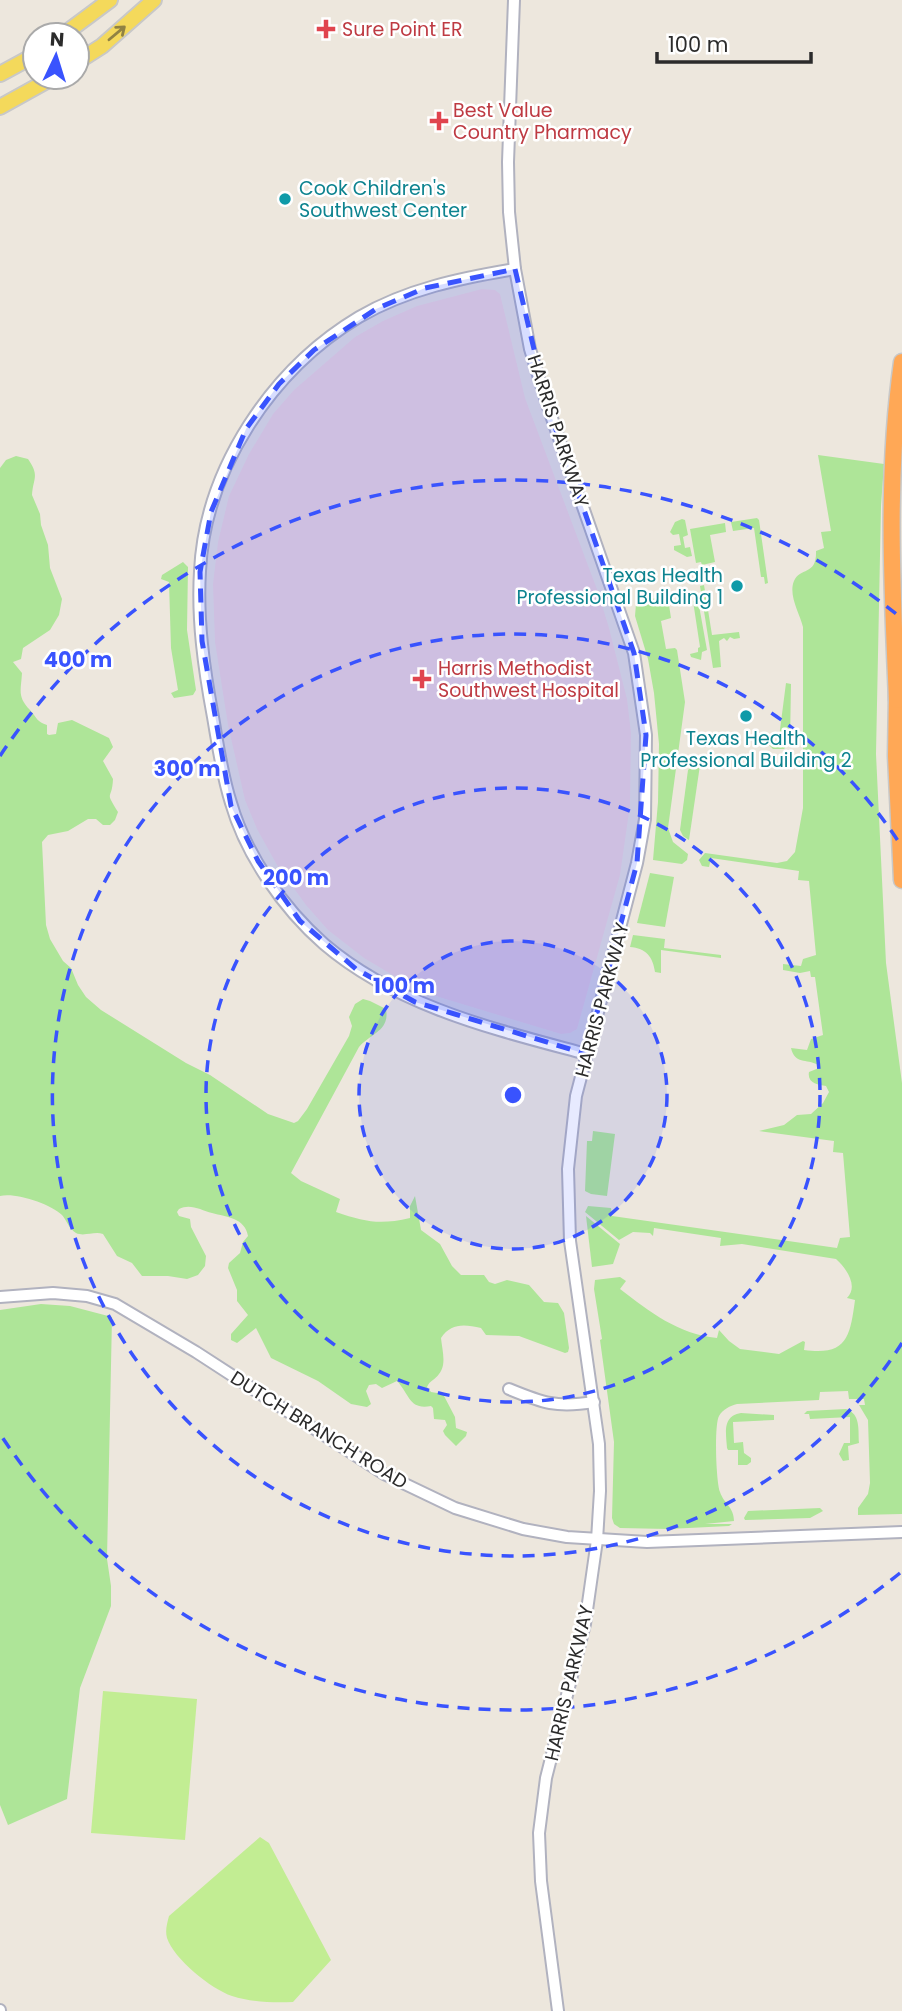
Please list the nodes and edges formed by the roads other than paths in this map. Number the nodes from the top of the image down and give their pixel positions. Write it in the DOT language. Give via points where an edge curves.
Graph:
graph roads {
  1 [pos="110,0"];
  2 [pos="154,0"];
  3 [pos="514,0"];
  4 [pos="82,21"];
  5 [pos="91,53"];
  6 [pos="21,63"];
  7 [pos="0,75"];
  8 [pos="29,91"];
  9 [pos="0,107"];
  10 [pos="515,270"];
  11 [pos="902,362"];
  12 [pos="902,602"];
  13 [pos="897,700"];
  14 [pos="902,880"];
  15 [pos="586,1054"];
  16 [pos="0,1297"];
  17 [pos="509,1389"];
  18 [pos="594,1402"];
  19 [pos="902,1532"];
  20 [pos="597,1540"];
  21 [pos="558,2011"];
  1 -- 4 [label="main road"];
  5 -- 2 [label="main road, one-way"];
  3 -- 10 [label="street, HARRIS PARKWAY" via="508,162"];
  6 -- 7 [label="main road"];
  8 -- 9 [label="main road"];
  10 -- 15 [label="street, HARRIS PARKWAY" via="530,349 547,404 634,653 646,736 645,818 637,863"];
  10 -- 15 [label="street" via="425,288 359,317 301,360 279,384 246,429 211,512 200,572 202,641 231,806 257,861 300,921 356,969 415,1002"];
  11 -- 13 [label="highway" via="890,498"];
  12 -- 13 [label="highway"];
  13 -- 14 [label="highway"];
  15 -- 18 [label="street, HARRIS PARKWAY" via="572,1120 568,1194 570,1241"];
  16 -- 20 [label="street, DUTCH BRANCH ROAD" via="53,1293 116,1304 384,1474 489,1520"];
  17 -- 18 [label="street" via="559,1406"];
  18 -- 20 [label="street, HARRIS PARKWAY" via="600,1444"];
  19 -- 20 [label="street, DUTCH BRANCH ROAD"];
  20 -- 21 [label="street, HARRIS PARKWAY" via="585,1624 546,1779 539,1833"];
}
